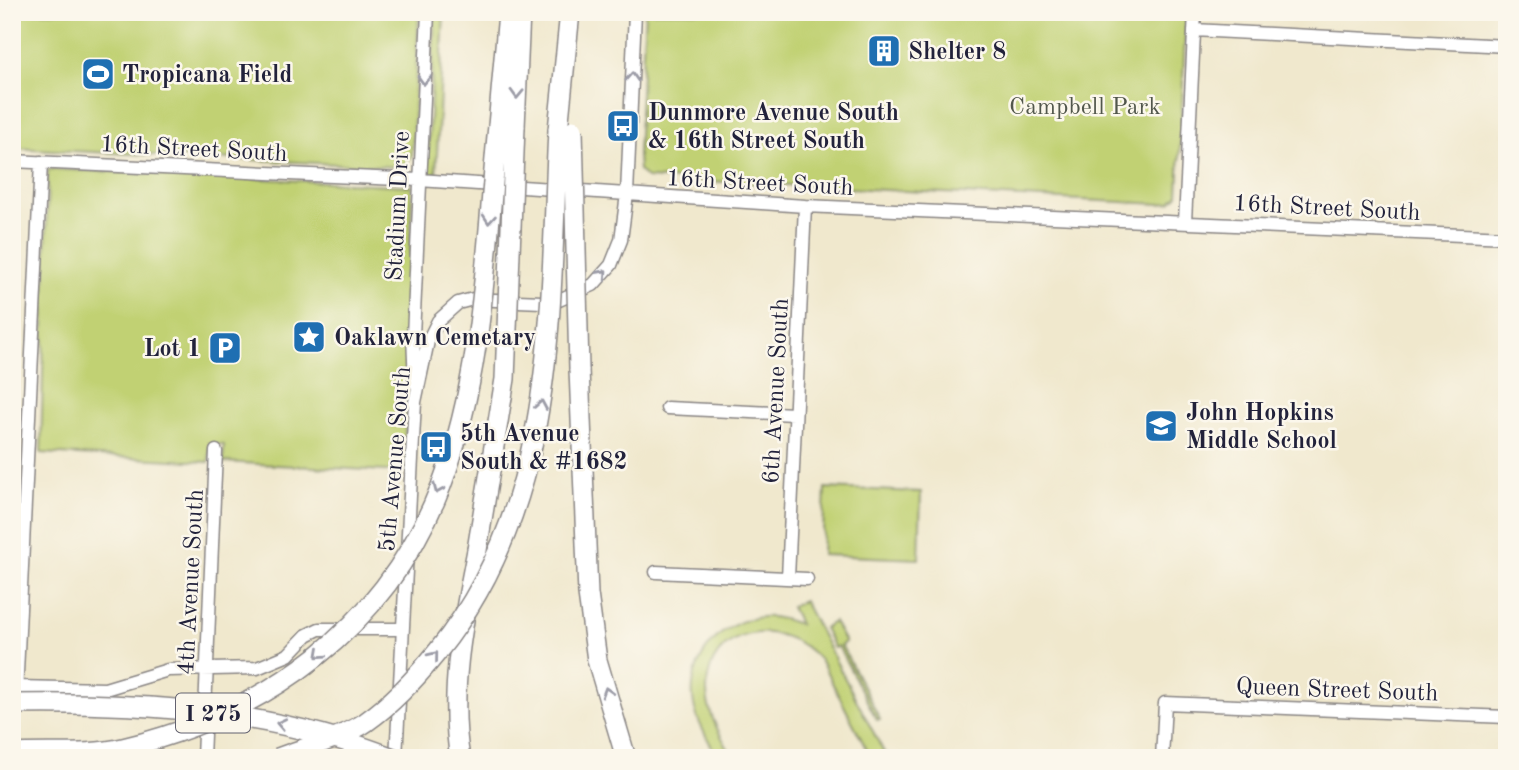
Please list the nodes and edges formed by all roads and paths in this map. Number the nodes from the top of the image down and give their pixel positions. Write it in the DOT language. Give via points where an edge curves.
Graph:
graph roads {
  1 [pos="428,12"];
  2 [pos="508,12"];
  3 [pos="520,12"];
  4 [pos="570,12"];
  5 [pos="635,12"];
  6 [pos="1195,12"];
  7 [pos="1194,30"];
  8 [pos="1507,46"];
  9 [pos="506,127"];
  10 [pos="566,130"];
  11 [pos="12,161"];
  12 [pos="41,162"];
  13 [pos="419,180"];
  14 [pos="627,194"];
  15 [pos="805,206"];
  16 [pos="1185,222"];
  17 [pos="1507,237"];
  18 [pos="415,401"];
  19 [pos="667,408"];
  20 [pos="794,414"];
  21 [pos="13,444"];
  22 [pos="27,444"];
  23 [pos="216,451"];
  24 [pos="656,572"];
  25 [pos="788,578"];
  26 [pos="807,579"];
  27 [pos="402,629"];
  28 [pos="207,667"];
  29 [pos="14,696"];
  30 [pos="1507,717"];
  31 [pos="12,756"];
  32 [pos="203,758"];
  33 [pos="278,758"];
  34 [pos="395,758"];
  35 [pos="460,758"];
  36 [pos="626,758"];
  37 [pos="1162,758"];
  1 -- 13 [label="street, Stadium Drive, one-way"];
  2 -- 9 [label="highway"];
  3 -- 9 [label="highway, one-way"];
  4 -- 10 [label="highway"];
  14 -- 5 [label="street, 5th Avenue South, one-way"];
  6 -- 7 [label="street"];
  7 -- 8 [label="street"];
  7 -- 16 [label="street"];
  9 -- 31 [label="highway, one-way, bridge" via="479,321 457,433 440,487 377,596 315,659 287,681 244,704 181,731 120,749"];
  9 -- 35 [label="highway, bridge" via="505,379 462,627"];
  33 -- 10 [label="highway, one-way, bridge" via="365,723 415,680 459,624 497,558 534,447 545,378"];
  36 -- 10 [label="highway, one-way, bridge" via="597,660 588,594"];
  11 -- 12 [label="street, 16th Street South"];
  12 -- 13 [label="street, 16th Street South"];
  12 -- 22 [label="street"];
  13 -- 14 [label="street, 16th Street South"];
  13 -- 18 [label="street, Stadium Drive"];
  14 -- 15 [label="street, 16th Street South"];
  18 -- 14 [label="street, 5th Avenue South, one-way" via="428,341 446,311 473,299 559,300 593,285 618,254"];
  15 -- 16 [label="street, 16th Street South"];
  15 -- 20 [label="street, 6th Avenue South"];
  16 -- 17 [label="street, 16th Street South"];
  18 -- 27 [label="street, 5th Avenue South"];
  19 -- 20 [label="street"];
  20 -- 25 [label="street, 6th Avenue South"];
  21 -- 22 [label="street"];
  22 -- 29 [label="street"];
  23 -- 28 [label="street, 4th Avenue South"];
  24 -- 25 [label="street"];
  25 -- 26 [label="street"];
  27 -- 28 [label="street" via="319,629 275,663 240,669"];
  27 -- 34 [label="street, 5th Avenue South"];
  28 -- 29 [label="street" via="167,670 105,689"];
  28 -- 32 [label="street, 4th Avenue South"];
  29 -- 31 [label="street"];
  34 -- 29 [label="highway, I 275, one-way, bridge" via="348,740 236,715"];
  30 -- 37 [label="street, Queen Street South" via="1165,703"];
}
